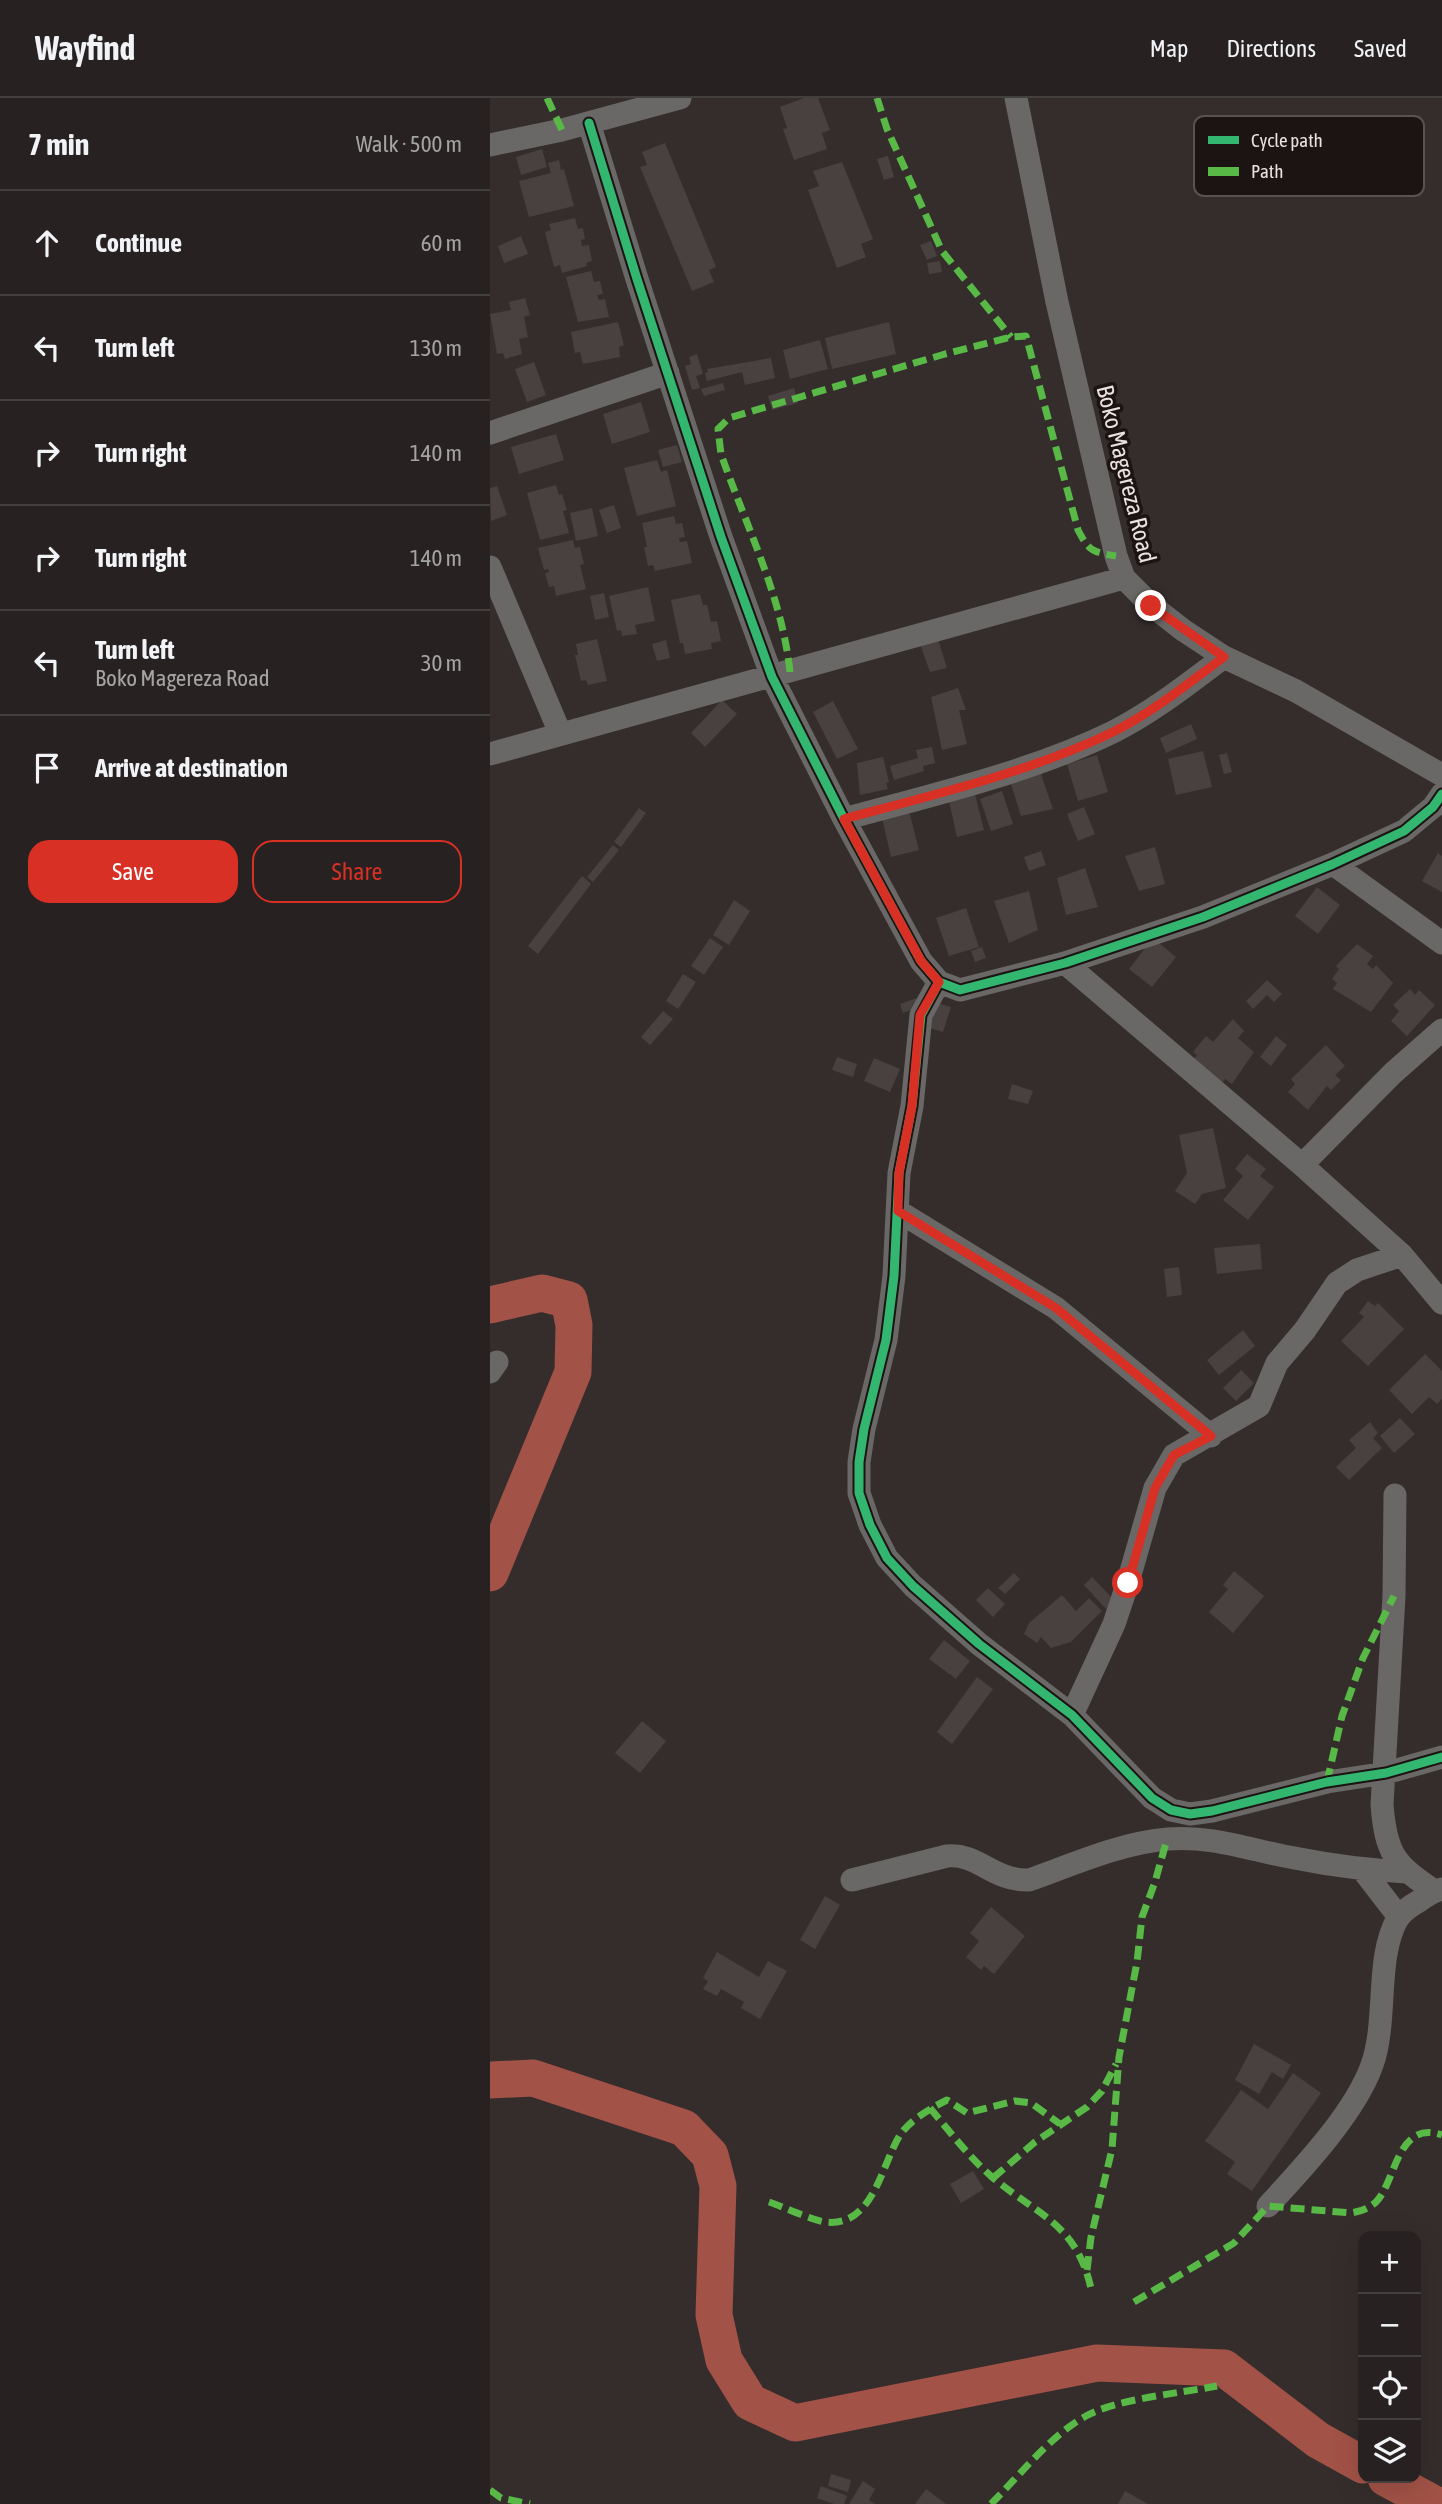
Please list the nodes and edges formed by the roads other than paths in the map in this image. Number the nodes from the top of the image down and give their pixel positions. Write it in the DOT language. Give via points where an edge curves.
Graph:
graph roads {
  1 [pos="680,98"];
  2 [pos="1016,98"];
  3 [pos="589,123"];
  4 [pos="490,145"];
  5 [pos="668,373"];
  6 [pos="490,433"];
  7 [pos="490,567"];
  8 [pos="1124,578"];
  9 [pos="1224,657"];
  10 [pos="772,677"];
  11 [pos="560,733"];
  12 [pos="490,754"];
  13 [pos="1442,775"];
  14 [pos="1442,794"];
  15 [pos="844,819"];
  16 [pos="1333,864"];
  17 [pos="1442,943"];
  18 [pos="1065,963"];
  19 [pos="939,982"];
  20 [pos="1442,1030"];
  21 [pos="1301,1165"];
  22 [pos="898,1211"];
  23 [pos="1402,1255"];
  24 [pos="1442,1303"];
  25 [pos="1211,1436"];
  26 [pos="1395,1495"];
  27 [pos="1072,1715"];
  28 [pos="1442,1757"];
  29 [pos="1386,1773"];
  30 [pos="1362,1869"];
  31 [pos="1406,1872"];
  32 [pos="852,1880"];
  33 [pos="1438,1890"];
  34 [pos="1399,1917"];
  35 [pos="1268,2207"];
  1 -- 3 [label="street"];
  2 -- 8 [label="street, Boko Magereza Road" via="1057,302"];
  3 -- 4 [label="street"];
  3 -- 5 [label="street"];
  5 -- 6 [label="street"];
  5 -- 10 [label="street"];
  7 -- 11 [label="street"];
  8 -- 9 [label="street, Boko Magereza Road" via="1151,606"];
  8 -- 10 [label="street"];
  9 -- 13 [label="street, Boko Magereza Road" via="1296,691"];
  9 -- 15 [label="street" via="1115,731 1064,754"];
  10 -- 11 [label="street"];
  10 -- 15 [label="street"];
  11 -- 12 [label="street"];
  14 -- 16 [label="street" via="1404,831"];
  15 -- 19 [label="street" via="921,961"];
  16 -- 17 [label="street"];
  16 -- 18 [label="street" via="1203,917"];
  18 -- 19 [label="street" via="960,990"];
  18 -- 21 [label="street"];
  19 -- 22 [label="street" via="920,1015"];
  20 -- 21 [label="street"];
  21 -- 23 [label="street"];
  22 -- 25 [label="street" via="1056,1308"];
  22 -- 27 [label="street" via="887,1340 859,1462 859,1493 870,1525 887,1558 913,1586"];
  23 -- 24 [label="street"];
  23 -- 25 [label="street" via="1357,1270 1337,1283 1278,1363 1259,1406"];
  25 -- 27 [label="street" via="1174,1455 1155,1488 1114,1624"];
  26 -- 29 [label="street"];
  27 -- 29 [label="street" via="1152,1798 1171,1810 1190,1814"];
  28 -- 29 [label="street"];
  29 -- 31 [label="street" via="1384,1833"];
  30 -- 31 [label="street"];
  30 -- 32 [label="street" via="1188,1838 1130,1845 1029,1880 992,1873 962,1855"];
  30 -- 34 [label="street"];
  31 -- 33 [label="street"];
  33 -- 34 [label="street"];
  34 -- 35 [label="street" via="1386,1962 1372,2066 1328,2137"];
}
